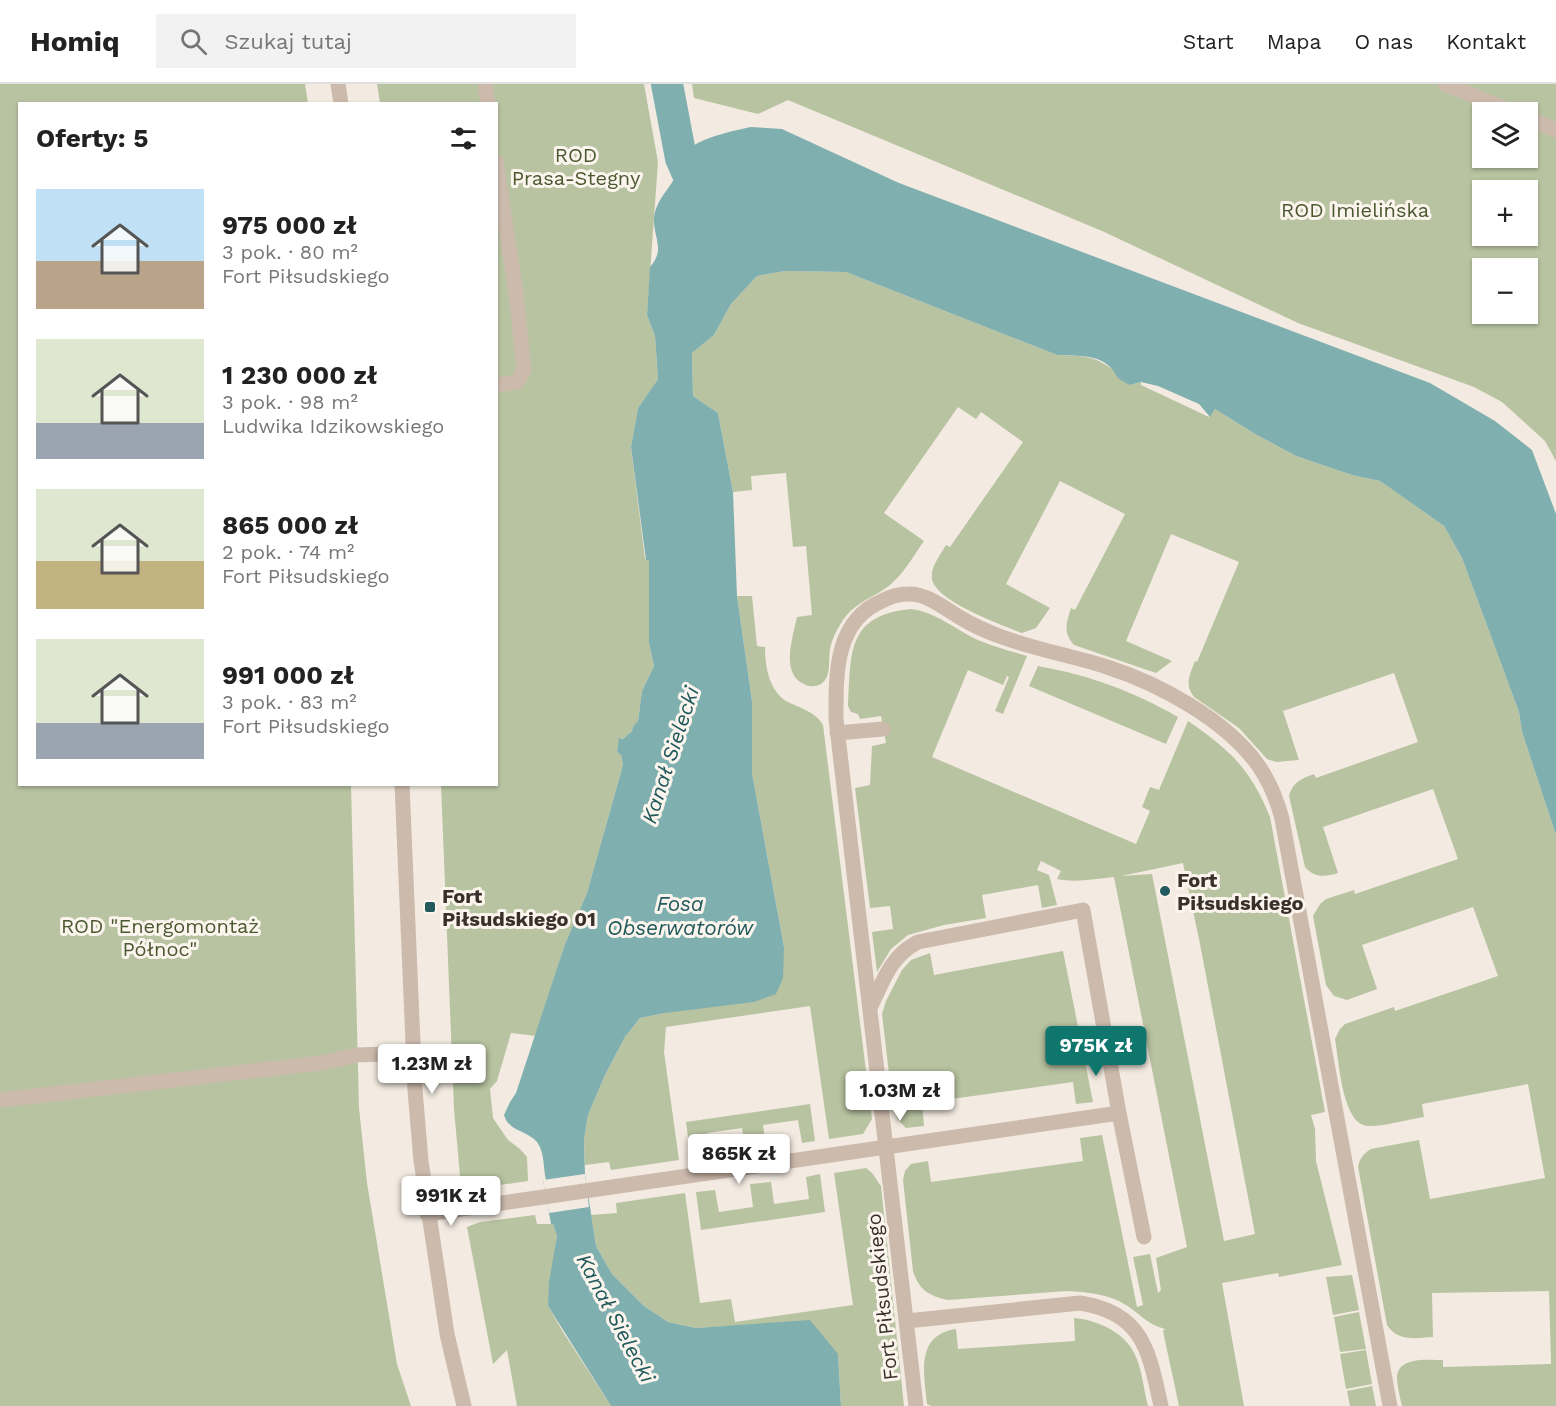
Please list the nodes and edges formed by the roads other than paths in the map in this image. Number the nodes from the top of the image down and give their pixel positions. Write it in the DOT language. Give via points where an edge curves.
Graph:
graph roads {
  1 [pos="338,84"];
  2 [pos="485,84"];
  3 [pos="1444,84"];
  4 [pos="341,102"];
  5 [pos="488,102"];
  6 [pos="1489,102"];
  7 [pos="1538,123"];
  8 [pos="1556,130"];
  9 [pos="498,174"];
  10 [pos="498,385"];
  11 [pos="883,729"];
  12 [pos="837,734"];
  13 [pos="402,786"];
  14 [pos="870,1008"];
  15 [pos="414,1053"];
  16 [pos="0,1100"];
  17 [pos="1119,1113"];
  18 [pos="886,1148"];
  19 [pos="427,1214"];
  20 [pos="1144,1237"];
  21 [pos="907,1320"];
  22 [pos="464,1406"];
  23 [pos="916,1406"];
  24 [pos="1161,1406"];
  25 [pos="1390,1406"];
  1 -- 4 [label="street"];
  2 -- 5 [label="street"];
  3 -- 6 [label="street"];
  7 -- 8 [label="street"];
  9 -- 10 [label="street" via="525,370 517,382"];
  11 -- 12 [label="street"];
  12 -- 14 [label="street, Fort Piłsudskiego"];
  12 -- 25 [label="street, Fort Piłsudskiego" via="837,664 848,632 867,608 910,593 931,599 996,635 1107,667 1158,688 1205,716 1243,746 1277,800 1282,819"];
  13 -- 15 [label="street"];
  14 -- 17 [label="street" via="891,965 905,949 918,942 1083,910"];
  14 -- 18 [label="street, Fort Piłsudskiego"];
  15 -- 16 [label="street" via="357,1055 321,1063"];
  15 -- 19 [label="street"];
  17 -- 18 [label="street"];
  17 -- 20 [label="street"];
  18 -- 19 [label="street"];
  18 -- 21 [label="street, Fort Piłsudskiego"];
  19 -- 22 [label="street" via="447,1334"];
  21 -- 23 [label="street, Fort Piłsudskiego"];
  21 -- 24 [label="street" via="1080,1303 1097,1306 1124,1319 1142,1341 1150,1356"];
}
